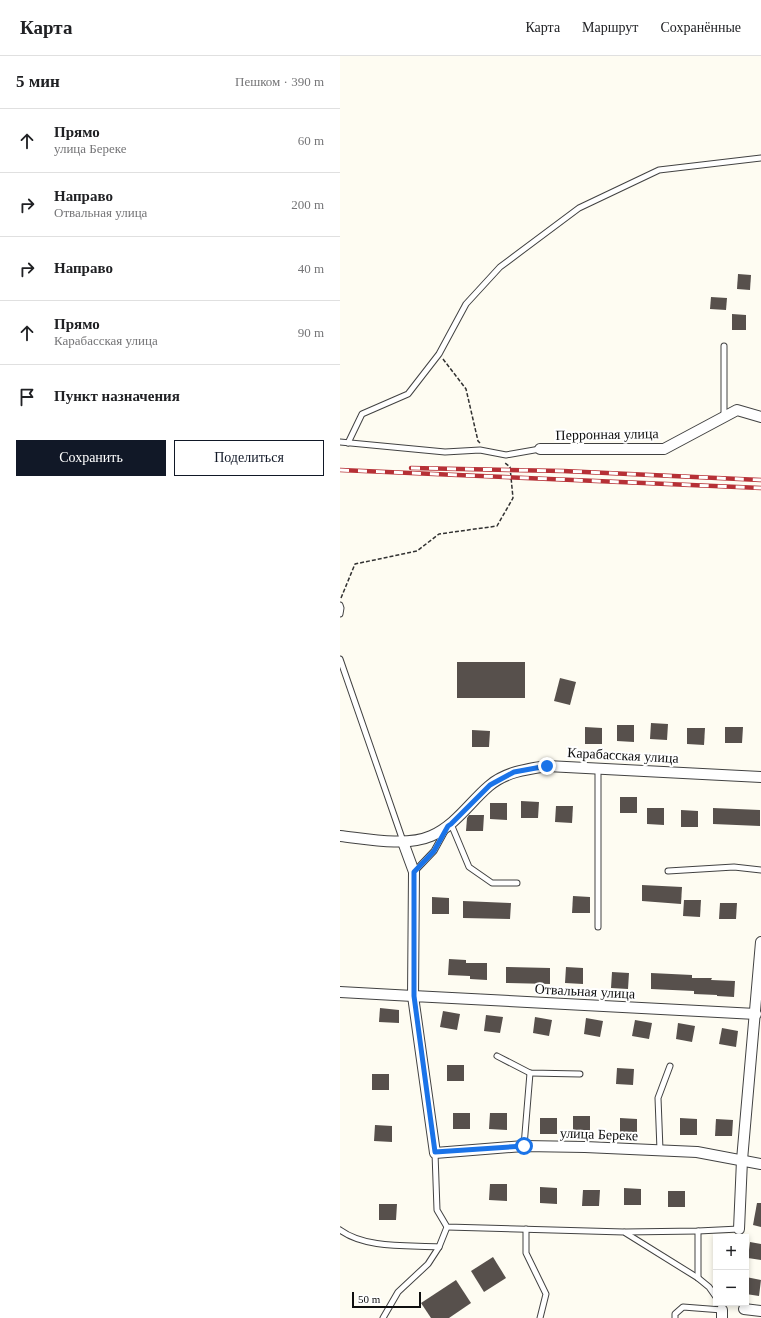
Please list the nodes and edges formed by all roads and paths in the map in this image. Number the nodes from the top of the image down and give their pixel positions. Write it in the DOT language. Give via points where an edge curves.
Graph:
graph roads {
  1 [pos="761,158"];
  2 [pos="724,346"];
  3 [pos="439,354"];
  4 [pos="724,417"];
  5 [pos="761,417"];
  6 [pos="340,442"];
  7 [pos="348,443"];
  8 [pos="540,449"];
  9 [pos="492,452"];
  10 [pos="504,462"];
  11 [pos="340,600"];
  12 [pos="340,605"];
  13 [pos="340,614"];
  14 [pos="340,659"];
  15 [pos="598,768"];
  16 [pos="761,777"];
  17 [pos="450,825"];
  18 [pos="340,836"];
  19 [pos="403,842"];
  20 [pos="761,870"];
  21 [pos="668,871"];
  22 [pos="414,872"];
  23 [pos="517,883"];
  24 [pos="598,927"];
  25 [pos="761,942"];
  26 [pos="340,992"];
  27 [pos="414,996"];
  28 [pos="756,1014"];
  29 [pos="497,1056"];
  30 [pos="670,1066"];
  31 [pos="530,1073"];
  32 [pos="580,1074"];
  33 [pos="524,1146"];
  34 [pos="660,1150"];
  35 [pos="435,1152"];
  36 [pos="742,1160"];
  37 [pos="761,1164"];
  38 [pos="447,1227"];
  39 [pos="739,1228"];
  40 [pos="526,1229"];
  41 [pos="340,1230"];
  42 [pos="698,1231"];
  43 [pos="624,1232"];
  44 [pos="439,1247"];
  45 [pos="698,1278"];
  46 [pos="713,1293"];
  47 [pos="744,1309"];
  48 [pos="721,1310"];
  49 [pos="761,1311"];
  50 [pos="383,1318"];
  51 [pos="540,1318"];
  52 [pos="675,1318"];
  1 -- 3 [label="lane" via="659,170 579,208 500,267 466,304"];
  2 -- 4 [label="lane"];
  3 -- 7 [label="lane" via="408,394 362,414"];
  3 -- 9 [label="path" via="466,389 478,441"];
  4 -- 5 [label="street, Перронная улица" via="737,410"];
  4 -- 8 [label="street, Перронная улица" via="664,449"];
  6 -- 7 [label="lane"];
  7 -- 9 [label="lane" via="445,452"];
  8 -- 9 [label="lane" via="506,455"];
  10 -- 11 [label="path" via="510,467 513,498 497,526 439,534 417,551 355,564"];
  12 -- 13 [label="lane"];
  14 -- 19 [label="lane"];
  15 -- 16 [label="street, Карабасская улица"];
  15 -- 17 [label="street, Карабасская улица" via="547,766 514,772 490,785"];
  15 -- 24 [label="lane"];
  17 -- 19 [label="street, Карабасская улица" via="431,836"];
  17 -- 22 [label="lane" via="434,851"];
  17 -- 23 [label="lane" via="469,867 492,883"];
  18 -- 19 [label="street, Карабасская улица"];
  19 -- 22 [label="street"];
  20 -- 21 [label="lane" via="734,866"];
  22 -- 27 [label="street"];
  25 -- 28 [label="street"];
  26 -- 27 [label="street, Отвальная улица"];
  27 -- 28 [label="street, Отвальная улица"];
  27 -- 35 [label="street"];
  28 -- 36 [label="street"];
  29 -- 31 [label="lane"];
  30 -- 34 [label="lane" via="658,1098"];
  31 -- 32 [label="lane"];
  31 -- 33 [label="lane"];
  33 -- 34 [label="street, улица Береке"];
  33 -- 35 [label="street, улица Береке"];
  34 -- 36 [label="street, улица Береке" via="697,1152"];
  35 -- 38 [label="lane" via="437,1210"];
  36 -- 37 [label="street, улица Береке"];
  36 -- 39 [label="street"];
  38 -- 40 [label="lane"];
  38 -- 44 [label="lane"];
  39 -- 42 [label="lane"];
  40 -- 43 [label="lane"];
  40 -- 51 [label="lane" via="526,1253 546,1294"];
  41 -- 44 [label="lane" via="372,1243"];
  42 -- 43 [label="lane"];
  42 -- 45 [label="lane"];
  43 -- 45 [label="lane"];
  44 -- 50 [label="lane" via="428,1264 398,1292"];
  45 -- 46 [label="lane"];
  47 -- 49 [label="street"];
  48 -- 52 [label="lane" via="683,1307 675,1314"];
}
